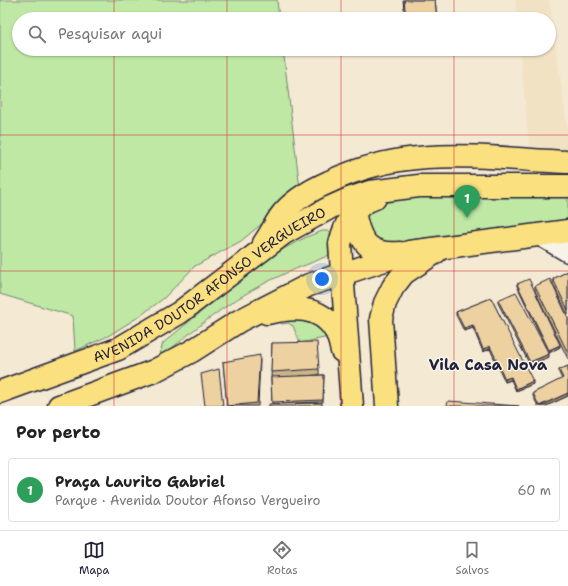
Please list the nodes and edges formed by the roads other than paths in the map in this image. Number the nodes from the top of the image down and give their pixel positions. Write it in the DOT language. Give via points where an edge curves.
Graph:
graph roads {
  1 [pos="568,162"];
  2 [pos="419,186"];
  3 [pos="568,186"];
  4 [pos="354,211"];
  5 [pos="568,231"];
  6 [pos="539,236"];
  7 [pos="444,247"];
  8 [pos="259,251"];
  9 [pos="409,252"];
  10 [pos="568,253"];
  11 [pos="342,274"];
  12 [pos="179,313"];
  13 [pos="239,320"];
  14 [pos="350,375"];
  15 [pos="0,392"];
  16 [pos="10,406"];
  17 [pos="59,406"];
  18 [pos="352,406"];
  19 [pos="387,406"];
  1 -- 8 [label="main road" via="432,156 381,163 344,175 302,196 280,217"];
  2 -- 3 [label="main road, AVENIDA DOUTOR AFONSO VERGUEIRO"];
  2 -- 4 [label="main road, AVENIDA DOUTOR AFONSO VERGUEIRO" via="370,199"];
  2 -- 8 [label="main road, AVENIDA DOUTOR AFONSO VERGUEIRO" via="370,192 349,199 311,217"];
  4 -- 9 [label="main road" via="357,230 374,251 390,254"];
  4 -- 11 [label="main road, AVENIDA DOUTOR AFONSO VERGUEIRO" via="340,244"];
  5 -- 6 [label="main road"];
  6 -- 7 [label="main road"];
  6 -- 10 [label="street"];
  7 -- 9 [label="main road"];
  7 -- 19 [label="main road" via="404,273 385,303 381,319"];
  8 -- 12 [label="main road, AVENIDA DOUTOR AFONSO VERGUEIRO"];
  9 -- 11 [label="main road"];
  11 -- 13 [label="main road" via="309,285"];
  11 -- 14 [label="main road, AVENIDA DOUTOR AFONSO VERGUEIRO"];
  12 -- 15 [label="main road, AVENIDA DOUTOR AFONSO VERGUEIRO" via="118,349"];
  12 -- 16 [label="main road" via="154,337 123,360 18,399"];
  13 -- 14 [label="main road" via="280,310 298,309 313,312 325,318 336,330"];
  13 -- 17 [label="main road" via="192,351 154,371"];
  14 -- 18 [label="main road"];
}
